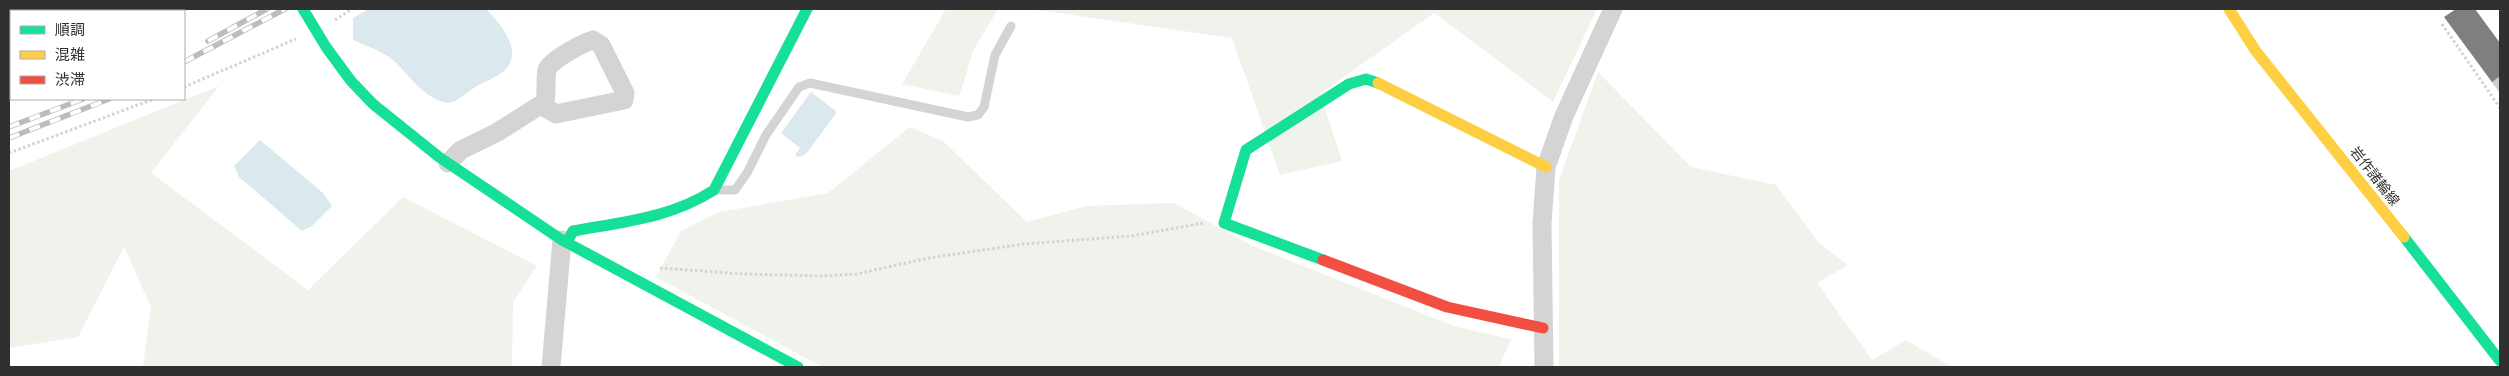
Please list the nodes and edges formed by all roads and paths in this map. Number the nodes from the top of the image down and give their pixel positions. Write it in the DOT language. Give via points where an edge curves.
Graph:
graph roads {
  1 [pos="303,9"];
  2 [pos="352,9"];
  3 [pos="807,9"];
  4 [pos="1613,9"];
  5 [pos="2229,9"];
  6 [pos="2442,24"];
  7 [pos="1011,26"];
  8 [pos="318,32"];
  9 [pos="185,87"];
  10 [pos="151,100"];
  11 [pos="545,102"];
  12 [pos="2500,108"];
  13 [pos="9,153"];
  14 [pos="448,163"];
  15 [pos="1546,167"];
  16 [pos="714,190"];
  17 [pos="1224,223"];
  18 [pos="564,241"];
  19 [pos="654,267"];
  20 [pos="1543,328"];
  21 [pos="2500,361"];
  22 [pos="551,367"];
  23 [pos="798,367"];
  24 [pos="1544,367"];
  1 -- 8 [label="street"];
  2 -- 8 [label="path"];
  3 -- 16 [label="street"];
  4 -- 15 [label="street" via="1564,116"];
  5 -- 21 [label="street, 岩作諸輪線" via="2255,50"];
  6 -- 12 [label="path"];
  7 -- 16 [label="lane" via="995,55 984,107 978,115 968,117 810,83 799,87 766,135 747,174 735,190"];
  8 -- 9 [label="path" via="249,57"];
  8 -- 14 [label="street" via="338,66 373,104"];
  10 -- 13 [label="path"];
  11 -- 11 [label="street" via="547,70 552,63 593,40 600,45 625,93 624,100 556,114 546,108"];
  11 -- 14 [label="street" via="496,133 461,150"];
  14 -- 18 [label="street"];
  15 -- 17 [label="street" via="1366,79 1349,84 1246,150"];
  15 -- 20 [label="street" via="1542,223"];
  16 -- 18 [label="street" via="697,203 674,212 573,231"];
  17 -- 19 [label="path" via="1204,223 1131,236 1024,244 928,258 857,274 720,273"];
  17 -- 20 [label="street" via="1446,307"];
  18 -- 22 [label="street"];
  18 -- 23 [label="street"];
  20 -- 24 [label="street"];
}
